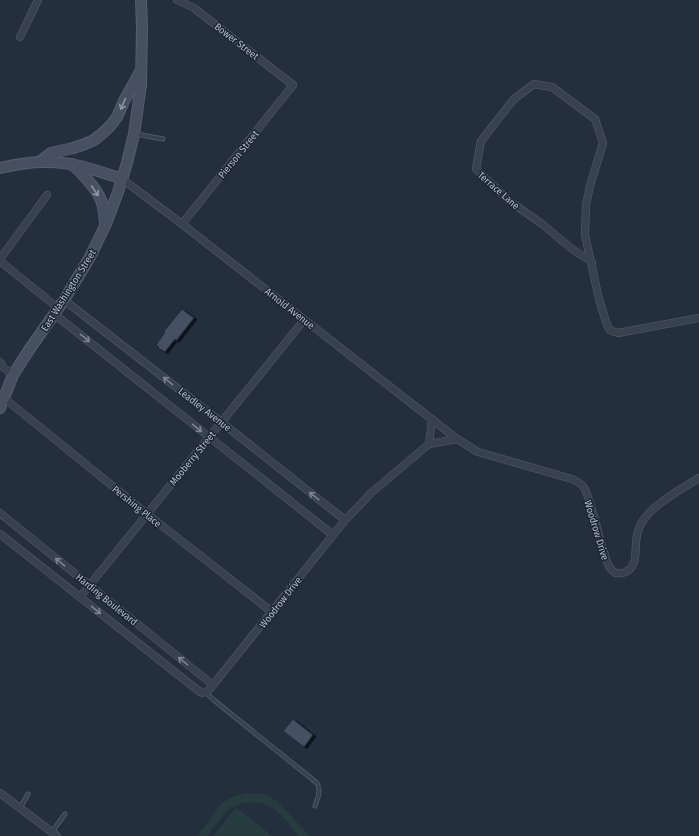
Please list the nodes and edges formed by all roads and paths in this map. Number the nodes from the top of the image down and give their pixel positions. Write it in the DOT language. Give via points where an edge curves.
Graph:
graph roads {
  1 [pos="38,0"];
  2 [pos="141,0"];
  3 [pos="178,0"];
  4 [pos="20,37"];
  5 [pos="141,69"];
  6 [pos="293,85"];
  7 [pos="134,134"];
  8 [pos="163,139"];
  9 [pos="39,162"];
  10 [pos="72,164"];
  11 [pos="0,168"];
  12 [pos="122,179"];
  13 [pos="47,195"];
  14 [pos="106,224"];
  15 [pos="182,224"];
  16 [pos="0,260"];
  17 [pos="592,262"];
  18 [pos="59,307"];
  19 [pos="699,318"];
  20 [pos="304,320"];
  21 [pos="0,362"];
  22 [pos="13,375"];
  23 [pos="4,398"];
  24 [pos="0,408"];
  25 [pos="432,420"];
  26 [pos="221,422"];
  27 [pos="209,437"];
  28 [pos="457,439"];
  29 [pos="428,444"];
  30 [pos="699,478"];
  31 [pos="0,513"];
  32 [pos="147,514"];
  33 [pos="345,520"];
  34 [pos="0,534"];
  35 [pos="333,535"];
  36 [pos="89,585"];
  37 [pos="80,597"];
  38 [pos="272,612"];
  39 [pos="213,685"];
  40 [pos="204,693"];
  41 [pos="0,792"];
  42 [pos="28,794"];
  43 [pos="315,806"];
  44 [pos="20,808"];
  45 [pos="65,814"];
  46 [pos="55,834"];
  1 -- 4 [label="street"];
  2 -- 5 [label="main road, East Washington Street"];
  3 -- 6 [label="street, Bower Street" via="194,8"];
  5 -- 7 [label="main road, East Washington Street"];
  5 -- 9 [label="main road, one-way" via="117,117 104,132 85,144 51,153"];
  6 -- 15 [label="street, Pierson Street"];
  7 -- 8 [label="lane"];
  7 -- 12 [label="main road, East Washington Street"];
  9 -- 10 [label="main road"];
  9 -- 11 [label="main road"];
  10 -- 12 [label="main road"];
  10 -- 14 [label="main road, one-way" via="100,198"];
  12 -- 14 [label="main road, East Washington Street"];
  12 -- 15 [label="street, Arnold Avenue"];
  13 -- 16 [label="street"];
  14 -- 18 [label="main road, East Washington Street" via="90,257"];
  15 -- 20 [label="street, Arnold Avenue"];
  16 -- 18 [label="street, Leadley Avenue"];
  17 -- 17 [label="street, Terrace Lane" via="585,235 586,205 604,143 595,119 552,87 534,84 514,99 481,141 476,169 508,200"];
  17 -- 19 [label="street, Terrace Lane" via="599,299 612,331 618,333"];
  18 -- 22 [label="main road, East Washington Street"];
  26 -- 18 [label="street, Leadley Avenue, one-way"];
  18 -- 27 [label="street, Leadley Avenue, one-way"];
  20 -- 25 [label="street, Arnold Avenue"];
  20 -- 26 [label="street, Mooberry Street"];
  21 -- 22 [label="street"];
  22 -- 23 [label="main road, East Washington Street"];
  23 -- 24 [label="main road, East Washington Street"];
  23 -- 32 [label="street, Pershing Place"];
  25 -- 28 [label="street, Arnold Avenue"];
  25 -- 29 [label="street"];
  26 -- 27 [label="street, Mooberry Street"];
  33 -- 26 [label="street, Leadley Avenue, one-way"];
  27 -- 32 [label="street, Mooberry Street"];
  27 -- 35 [label="street, Leadley Avenue"];
  28 -- 29 [label="street"];
  28 -- 30 [label="street, Woodrow Drive" via="472,450 572,479 582,485 592,508 608,566 617,574 627,572 635,561 636,543 643,520 659,504"];
  29 -- 33 [label="street, Woodrow Drive"];
  36 -- 31 [label="street, Harding Boulevard, one-way"];
  32 -- 36 [label="street, Mooberry Street"];
  32 -- 38 [label="street, Pershing Place"];
  33 -- 35 [label="street, Woodrow Drive"];
  34 -- 37 [label="street, Harding Boulevard"];
  35 -- 38 [label="street, Woodrow Drive"];
  36 -- 37 [label="street, Mooberry Street"];
  39 -- 36 [label="street, Harding Boulevard, one-way"];
  37 -- 40 [label="street, Harding Boulevard, one-way"];
  38 -- 39 [label="street, Woodrow Drive"];
  39 -- 40 [label="street, Woodrow Drive"];
  40 -- 43 [label="lane" via="317,782 319,788"];
  41 -- 44 [label="street"];
  42 -- 44 [label="lane"];
  44 -- 46 [label="street"];
  45 -- 46 [label="lane"];
}
